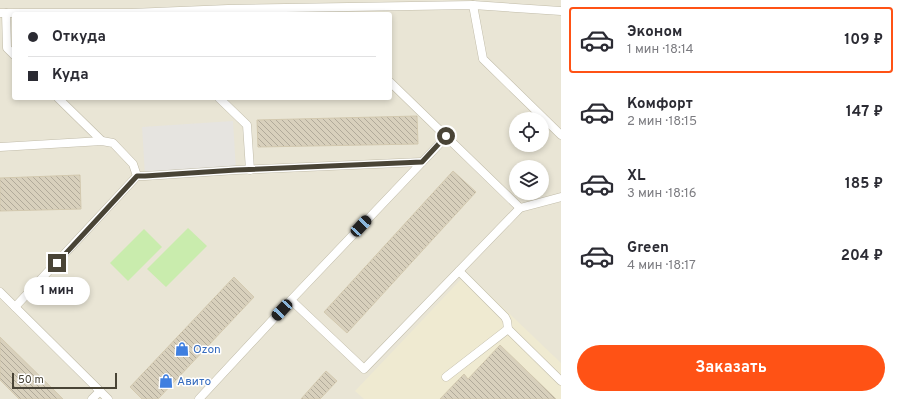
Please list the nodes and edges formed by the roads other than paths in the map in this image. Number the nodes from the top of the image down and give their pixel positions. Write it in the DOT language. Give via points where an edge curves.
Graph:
graph roads {
  1 [pos="473,5"];
  2 [pos="312,8"];
  3 [pos="561,11"];
  4 [pos="170,12"];
  5 [pos="317,12"];
  6 [pos="3,13"];
  7 [pos="12,53"];
  8 [pos="392,84"];
  9 [pos="60,100"];
  10 [pos="221,100"];
  11 [pos="561,135"];
  12 [pos="446,136"];
  13 [pos="102,141"];
  14 [pos="0,147"];
  15 [pos="422,162"];
  16 [pos="250,170"];
  17 [pos="137,176"];
  18 [pos="561,197"];
  19 [pos="520,208"];
  20 [pos="458,271"];
  21 [pos="0,292"];
  22 [pos="291,300"];
  23 [pos="16,307"];
  24 [pos="508,329"];
  25 [pos="446,377"];
  26 [pos="561,381"];
  27 [pos="100,391"];
  28 [pos="92,399"];
  29 [pos="108,399"];
  30 [pos="199,399"];
  1 -- 2 [label="lane"];
  1 -- 3 [label="lane"];
  1 -- 11 [label="lane" via="483,59"];
  2 -- 4 [label="lane"];
  2 -- 5 [label="lane"];
  6 -- 7 [label="lane" via="6,48"];
  8 -- 12 [label="lane"];
  9 -- 13 [label="lane"];
  10 -- 16 [label="lane" via="247,125"];
  12 -- 15 [label="lane"];
  12 -- 19 [label="lane"];
  13 -- 14 [label="lane"];
  13 -- 17 [label="lane" via="113,144 133,164"];
  15 -- 16 [label="lane"];
  15 -- 22 [label="lane"];
  16 -- 17 [label="lane"];
  17 -- 23 [label="lane"];
  18 -- 19 [label="lane"];
  19 -- 20 [label="lane"];
  20 -- 22 [label="lane" via="364,369"];
  20 -- 24 [label="lane" via="505,317"];
  21 -- 23 [label="lane"];
  22 -- 30 [label="lane"];
  23 -- 27 [label="lane"];
  24 -- 25 [label="lane"];
  24 -- 26 [label="lane"];
  27 -- 28 [label="lane"];
  27 -- 29 [label="lane"];
}
